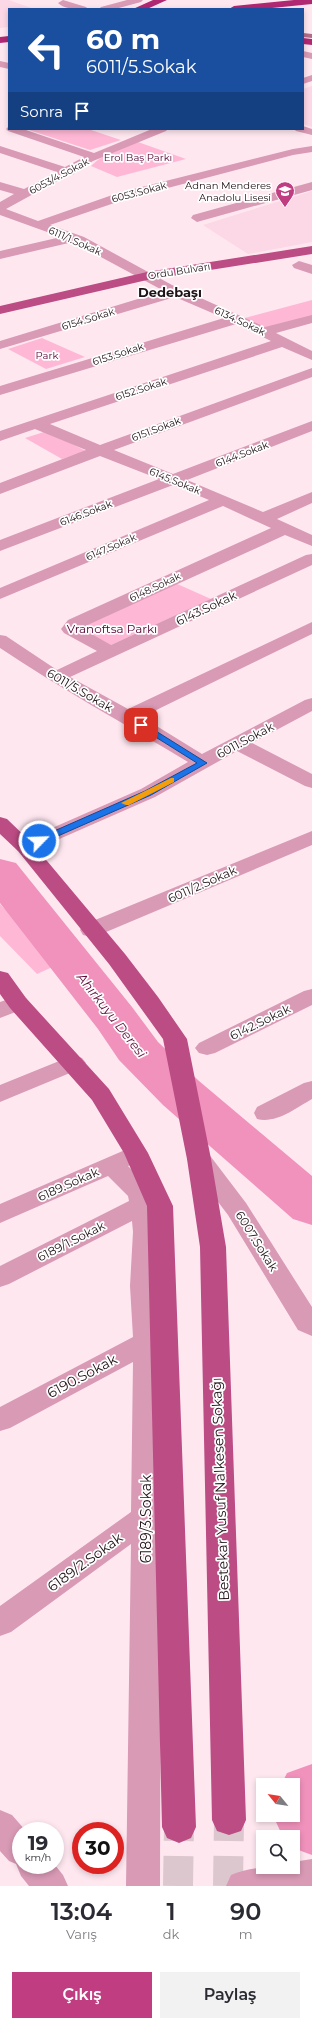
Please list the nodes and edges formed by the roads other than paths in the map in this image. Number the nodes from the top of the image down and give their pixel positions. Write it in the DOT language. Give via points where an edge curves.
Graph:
graph roads {
  1 [pos="138,0"];
  2 [pos="162,0"];
  3 [pos="312,1"];
  4 [pos="63,3"];
  5 [pos="80,8"];
  6 [pos="108,8"];
  7 [pos="141,8"];
  8 [pos="244,8"];
  9 [pos="15,130"];
  10 [pos="160,130"];
  11 [pos="0,149"];
  12 [pos="312,149"];
  13 [pos="95,157"];
  14 [pos="69,172"];
  15 [pos="0,186"];
  16 [pos="312,186"];
  17 [pos="26,194"];
  18 [pos="0,207"];
  19 [pos="3,215"];
  20 [pos="197,218"];
  21 [pos="37,225"];
  22 [pos="74,238"];
  23 [pos="312,250"];
  24 [pos="3,252"];
  25 [pos="306,264"];
  26 [pos="276,269"];
  27 [pos="312,270"];
  28 [pos="147,276"];
  29 [pos="192,284"];
  30 [pos="172,290"];
  31 [pos="0,310"];
  32 [pos="237,319"];
  33 [pos="312,319"];
  34 [pos="0,320"];
  35 [pos="264,332"];
  36 [pos="282,342"];
  37 [pos="0,345"];
  38 [pos="312,356"];
  39 [pos="312,372"];
  40 [pos="0,391"];
  41 [pos="36,424"];
  42 [pos="312,426"];
  43 [pos="0,436"];
  44 [pos="101,451"];
  45 [pos="172,480"];
  46 [pos="0,488"];
  47 [pos="312,497"];
  48 [pos="223,500"];
  49 [pos="264,518"];
  50 [pos="286,528"];
  51 [pos="312,541"];
  52 [pos="0,546"];
  53 [pos="312,559"];
  54 [pos="0,594"];
  55 [pos="312,628"];
  56 [pos="0,640"];
  57 [pos="111,652"];
  58 [pos="56,677"];
  59 [pos="308,710"];
  60 [pos="128,717"];
  61 [pos="237,744"];
  62 [pos="203,763"];
  63 [pos="312,782"];
  64 [pos="0,823"];
  65 [pos="312,837"];
  66 [pos="25,847"];
  67 [pos="91,930"];
  68 [pos="0,978"];
  69 [pos="312,996"];
  70 [pos="9,1007"];
  71 [pos="207,1048"];
  72 [pos="74,1063"];
  73 [pos="312,1089"];
  74 [pos="0,1094"];
  75 [pos="266,1113"];
  76 [pos="136,1153"];
  77 [pos="199,1159"];
  78 [pos="111,1164"];
  79 [pos="151,1206"];
  80 [pos="0,1214"];
  81 [pos="0,1277"];
  82 [pos="312,1326"];
  83 [pos="156,1336"];
  84 [pos="0,1420"];
  85 [pos="158,1509"];
  86 [pos="0,1623"];
  87 [pos="229,1820"];
  88 [pos="0,1826"];
  89 [pos="179,1827"];
  90 [pos="12,1840"];
  91 [pos="41,1874"];
  92 [pos="312,1875"];
  93 [pos="249,1885"];
  94 [pos="51,1886"];
  95 [pos="143,1886"];
  1 -- 6 [label="street"];
  2 -- 7 [label="highway"];
  3 -- 8 [label="highway"];
  4 -- 5 [label="street"];
  9 -- 13 [label="street"];
  10 -- 13 [label="street, 6053/4.Sokak"];
  11 -- 14 [label="street"];
  12 -- 21 [label="street, 6053.Sokak" via="122,196"];
  13 -- 14 [label="street, 6053/4.Sokak"];
  14 -- 17 [label="street, 6053/4.Sokak"];
  15 -- 17 [label="street"];
  16 -- 20 [label="street"];
  17 -- 18 [label="street, 6053/4.Sokak"];
  19 -- 21 [label="street, 6111/1.Sokak"];
  21 -- 22 [label="street, 6111/1.Sokak"];
  22 -- 24 [label="street"];
  22 -- 28 [label="street, 6111/1.Sokak"];
  23 -- 28 [label="main road, Ordu Bulvarı"];
  25 -- 26 [label="main road"];
  25 -- 27 [label="street"];
  28 -- 30 [label="street, 6134.Sokak"];
  28 -- 31 [label="main road, Ordu Bulvarı"];
  29 -- 30 [label="main road, Ordu Bulvarı"];
  30 -- 32 [label="street, 6134.Sokak"];
  30 -- 34 [label="main road, Ordu Bulvarı" via="65,304"];
  30 -- 37 [label="street, 6154.Sokak"];
  32 -- 35 [label="street, 6134.Sokak"];
  32 -- 40 [label="street, 6153.Sokak"];
  33 -- 35 [label="street"];
  35 -- 36 [label="street, 6134.Sokak"];
  36 -- 38 [label="street, 6134.Sokak"];
  36 -- 41 [label="street, 6152.Sokak"];
  39 -- 44 [label="street, 6151.Sokak" via="170,423"];
  41 -- 43 [label="street, 6152.Sokak"];
  41 -- 44 [label="street, 6145.Sokak"];
  42 -- 45 [label="street, 6144.Sokak" via="253,451"];
  44 -- 45 [label="street, 6145.Sokak"];
  44 -- 46 [label="street, 6151.Sokak"];
  45 -- 48 [label="street, 6145.Sokak"];
  45 -- 52 [label="street, 6146.Sokak"];
  47 -- 49 [label="street"];
  48 -- 49 [label="street, 6145.Sokak"];
  48 -- 54 [label="street, 6147.Sokak"];
  49 -- 50 [label="street, 6145.Sokak"];
  50 -- 51 [label="street, 6145.Sokak"];
  50 -- 57 [label="street, 6148.Sokak" via="74,624 70,629"];
  53 -- 57 [label="street, 6143.Sokak"];
  55 -- 60 [label="street"];
  56 -- 58 [label="street, 6011/5.Sokak"];
  57 -- 58 [label="street, 6143.Sokak"];
  58 -- 60 [label="street, 6011/5.Sokak"];
  59 -- 61 [label="street, 6011.Sokak"];
  60 -- 62 [label="street, 6011/5.Sokak"];
  61 -- 62 [label="street, 6011.Sokak"];
  61 -- 63 [label="street"];
  62 -- 66 [label="street, 6011.Sokak" via="148,793"];
  64 -- 66 [label="main road"];
  65 -- 67 [label="street, 6011/2.Sokak"];
  66 -- 67 [label="main road"];
  67 -- 77 [label="main road, Bestekar Yusuf Nalkesen Sokağı" via="146,997 175,1039"];
  68 -- 70 [label="main road"];
  69 -- 71 [label="street, 6142.Sokak"];
  70 -- 72 [label="main road"];
  72 -- 74 [label="street"];
  72 -- 76 [label="main road" via="101,1095"];
  73 -- 75 [label="street"];
  76 -- 78 [label="street, 6189.Sokak"];
  76 -- 79 [label="main road"];
  77 -- 82 [label="street, 6007.Sokak" via="237,1209"];
  77 -- 87 [label="main road, Bestekar Yusuf Nalkesen Sokağı" via="213,1246"];
  78 -- 79 [label="street"];
  78 -- 80 [label="street, 6189.Sokak"];
  79 -- 81 [label="street, 6189/1.Sokak"];
  79 -- 83 [label="main road"];
  83 -- 84 [label="street, 6190.Sokak"];
  83 -- 85 [label="main road"];
  85 -- 86 [label="street, 6189/2.Sokak"];
  85 -- 89 [label="main road"];
  85 -- 95 [label="street, 6189/3.Sokak"];
  88 -- 90 [label="street"];
  91 -- 94 [label="street"];
  92 -- 93 [label="street"];
}
